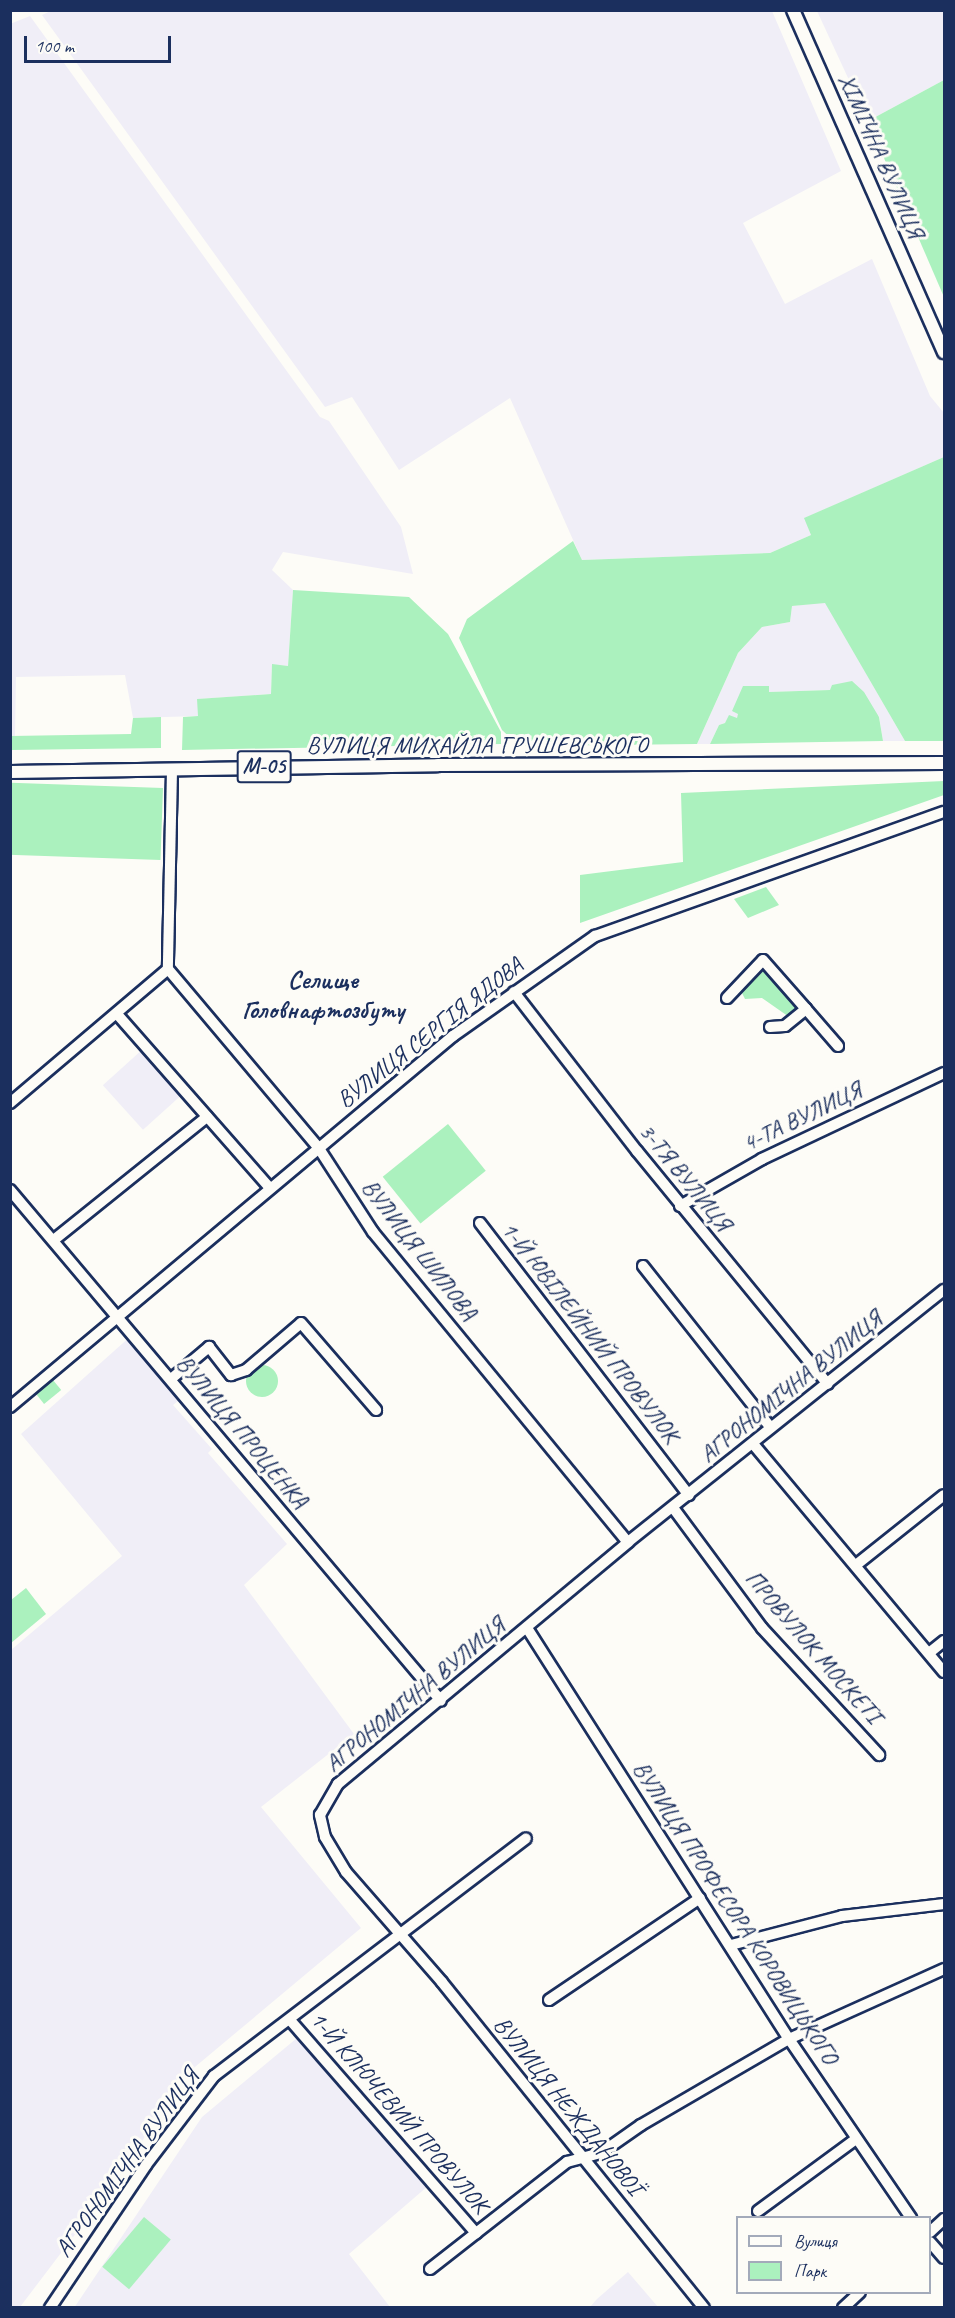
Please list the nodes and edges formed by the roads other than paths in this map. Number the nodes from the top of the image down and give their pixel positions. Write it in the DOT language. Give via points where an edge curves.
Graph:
graph roads {
  1 [pos="794,10"];
  2 [pos="945,352"];
  3 [pos="945,763"];
  4 [pos="172,770"];
  5 [pos="10,772"];
  6 [pos="945,812"];
  7 [pos="168,969"];
  8 [pos="514,992"];
  9 [pos="728,998"];
  10 [pos="806,1010"];
  11 [pos="117,1014"];
  12 [pos="770,1027"];
  13 [pos="838,1046"];
  14 [pos="945,1073"];
  15 [pos="10,1103"];
  16 [pos="207,1117"];
  17 [pos="318,1148"];
  18 [pos="270,1188"];
  19 [pos="10,1190"];
  20 [pos="680,1206"];
  21 [pos="480,1223"];
  22 [pos="55,1239"];
  23 [pos="643,1266"];
  24 [pos="945,1290"];
  25 [pos="119,1318"];
  26 [pos="171,1379"];
  27 [pos="828,1384"];
  28 [pos="10,1407"];
  29 [pos="376,1410"];
  30 [pos="771,1428"];
  31 [pos="754,1444"];
  32 [pos="689,1495"];
  33 [pos="945,1495"];
  34 [pos="674,1509"];
  35 [pos="628,1542"];
  36 [pos="856,1565"];
  37 [pos="527,1628"];
  38 [pos="945,1641"];
  39 [pos="929,1653"];
  40 [pos="945,1672"];
  41 [pos="441,1701"];
  42 [pos="879,1755"];
  43 [pos="526,1838"];
  44 [pos="700,1898"];
  45 [pos="945,1904"];
  46 [pos="396,1934"];
  47 [pos="731,1946"];
  48 [pos="945,1969"];
  49 [pos="549,2000"];
  50 [pos="290,2020"];
  51 [pos="789,2039"];
  52 [pos="856,2139"];
  53 [pos="582,2158"];
  54 [pos="758,2211"];
  55 [pos="910,2216"];
  56 [pos="945,2219"];
  57 [pos="931,2231"];
  58 [pos="476,2233"];
  59 [pos="931,2243"];
  60 [pos="945,2258"];
  61 [pos="430,2269"];
  62 [pos="858,2294"];
  63 [pos="50,2307"];
  64 [pos="704,2307"];
  65 [pos="843,2307"];
  1 -- 2 [label="main road, ХІМІЧНА ВУЛИЦЯ"];
  3 -- 4 [label="main road, ВУЛИЦЯ МИХАЙЛА ГРУШЕВСЬКОГО / М-05"];
  4 -- 5 [label="main road, ВУЛИЦЯ МИХАЙЛА ГРУШЕВСЬКОГО / М-05"];
  4 -- 7 [label="street"];
  6 -- 8 [label="street, ВУЛИЦЯ СЕРГІЯ ЯДОВА" via="621,924 595,936"];
  7 -- 11 [label="street"];
  7 -- 17 [label="street, ВУЛИЦЯ ШИЛОВА"];
  8 -- 17 [label="street, ВУЛИЦЯ СЕРГІЯ ЯДОВА"];
  8 -- 20 [label="street, 3-ТЯ ВУЛИЦЯ"];
  9 -- 10 [label="street" via="763,960"];
  10 -- 12 [label="street" via="785,1026"];
  10 -- 13 [label="street"];
  11 -- 15 [label="street"];
  11 -- 16 [label="street"];
  14 -- 20 [label="street, 4-ТА ВУЛИЦЯ" via="762,1159"];
  16 -- 18 [label="street"];
  16 -- 22 [label="street"];
  17 -- 18 [label="street, ВУЛИЦЯ СЕРГІЯ ЯДОВА"];
  17 -- 35 [label="street, ВУЛИЦЯ ШИЛОВА" via="373,1232"];
  18 -- 25 [label="street, ВУЛИЦЯ СЕРГІЯ ЯДОВА"];
  19 -- 22 [label="street, ВУЛИЦЯ ПРОЦЕНКА"];
  20 -- 27 [label="street, 3-ТЯ ВУЛИЦЯ"];
  21 -- 32 [label="street, 1-Й ЮВІЛЕЙНИЙ ПРОВУЛОК"];
  22 -- 25 [label="street, ВУЛИЦЯ ПРОЦЕНКА"];
  23 -- 30 [label="street"];
  24 -- 27 [label="street, АГРОНОМІЧНА ВУЛИЦЯ"];
  25 -- 26 [label="street, ВУЛИЦЯ ПРОЦЕНКА"];
  25 -- 28 [label="street, ВУЛИЦЯ СЕРГІЯ ЯДОВА"];
  26 -- 29 [label="street" via="209,1347 231,1375 246,1370 301,1323"];
  26 -- 41 [label="street, ВУЛИЦЯ ПРОЦЕНКА"];
  27 -- 30 [label="street, АГРОНОМІЧНА ВУЛИЦЯ"];
  30 -- 31 [label="street, АГРОНОМІЧНА ВУЛИЦЯ"];
  31 -- 32 [label="street, АГРОНОМІЧНА ВУЛИЦЯ"];
  31 -- 36 [label="street"];
  32 -- 34 [label="street, АГРОНОМІЧНА ВУЛИЦЯ"];
  33 -- 36 [label="street"];
  34 -- 35 [label="street, АГРОНОМІЧНА ВУЛИЦЯ"];
  34 -- 42 [label="street, ПРОВУЛОК МОСКЕТІ" via="762,1628"];
  35 -- 37 [label="street, АГРОНОМІЧНА ВУЛИЦЯ"];
  36 -- 39 [label="street"];
  37 -- 41 [label="street, АГРОНОМІЧНА ВУЛИЦЯ"];
  37 -- 44 [label="street, ВУЛИЦЯ ПРОФЕСОРА КОРОВИЦЬКОГО"];
  38 -- 39 [label="street"];
  39 -- 40 [label="street"];
  41 -- 46 [label="street, АГРОНОМІЧНА ВУЛИЦЯ" via="338,1784 320,1815 325,1837 339,1861"];
  43 -- 46 [label="street"];
  44 -- 47 [label="street, ВУЛИЦЯ ПРОФЕСОРА КОРОВИЦЬКОГО"];
  44 -- 49 [label="street"];
  45 -- 47 [label="street" via="842,1916"];
  46 -- 50 [label="street, АГРОНОМІЧНА ВУЛИЦЯ"];
  46 -- 53 [label="street, ВУЛИЦЯ НЕЖДАНОВОЇ" via="442,1982"];
  47 -- 51 [label="street, ВУЛИЦЯ ПРОФЕСОРА КОРОВИЦЬКОГО"];
  48 -- 51 [label="street"];
  50 -- 58 [label="street, 1-Й КЛЮЧЕВИЙ ПРОВУЛОК"];
  50 -- 63 [label="street, АГРОНОМІЧНА ВУЛИЦЯ" via="240,2054 200,2091"];
  51 -- 52 [label="street, ВУЛИЦЯ ПРОФЕСОРА КОРОВИЦЬКОГО"];
  51 -- 53 [label="street" via="640,2125 602,2153"];
  52 -- 54 [label="street"];
  52 -- 55 [label="street, ВУЛИЦЯ ПРОФЕСОРА КОРОВИЦЬКОГО"];
  53 -- 58 [label="street" via="561,2165"];
  53 -- 64 [label="street, ВУЛИЦЯ НЕЖДАНОВОЇ"];
  56 -- 57 [label="street"];
  58 -- 61 [label="street"];
  59 -- 60 [label="street"];
  62 -- 65 [label="street"];
}
